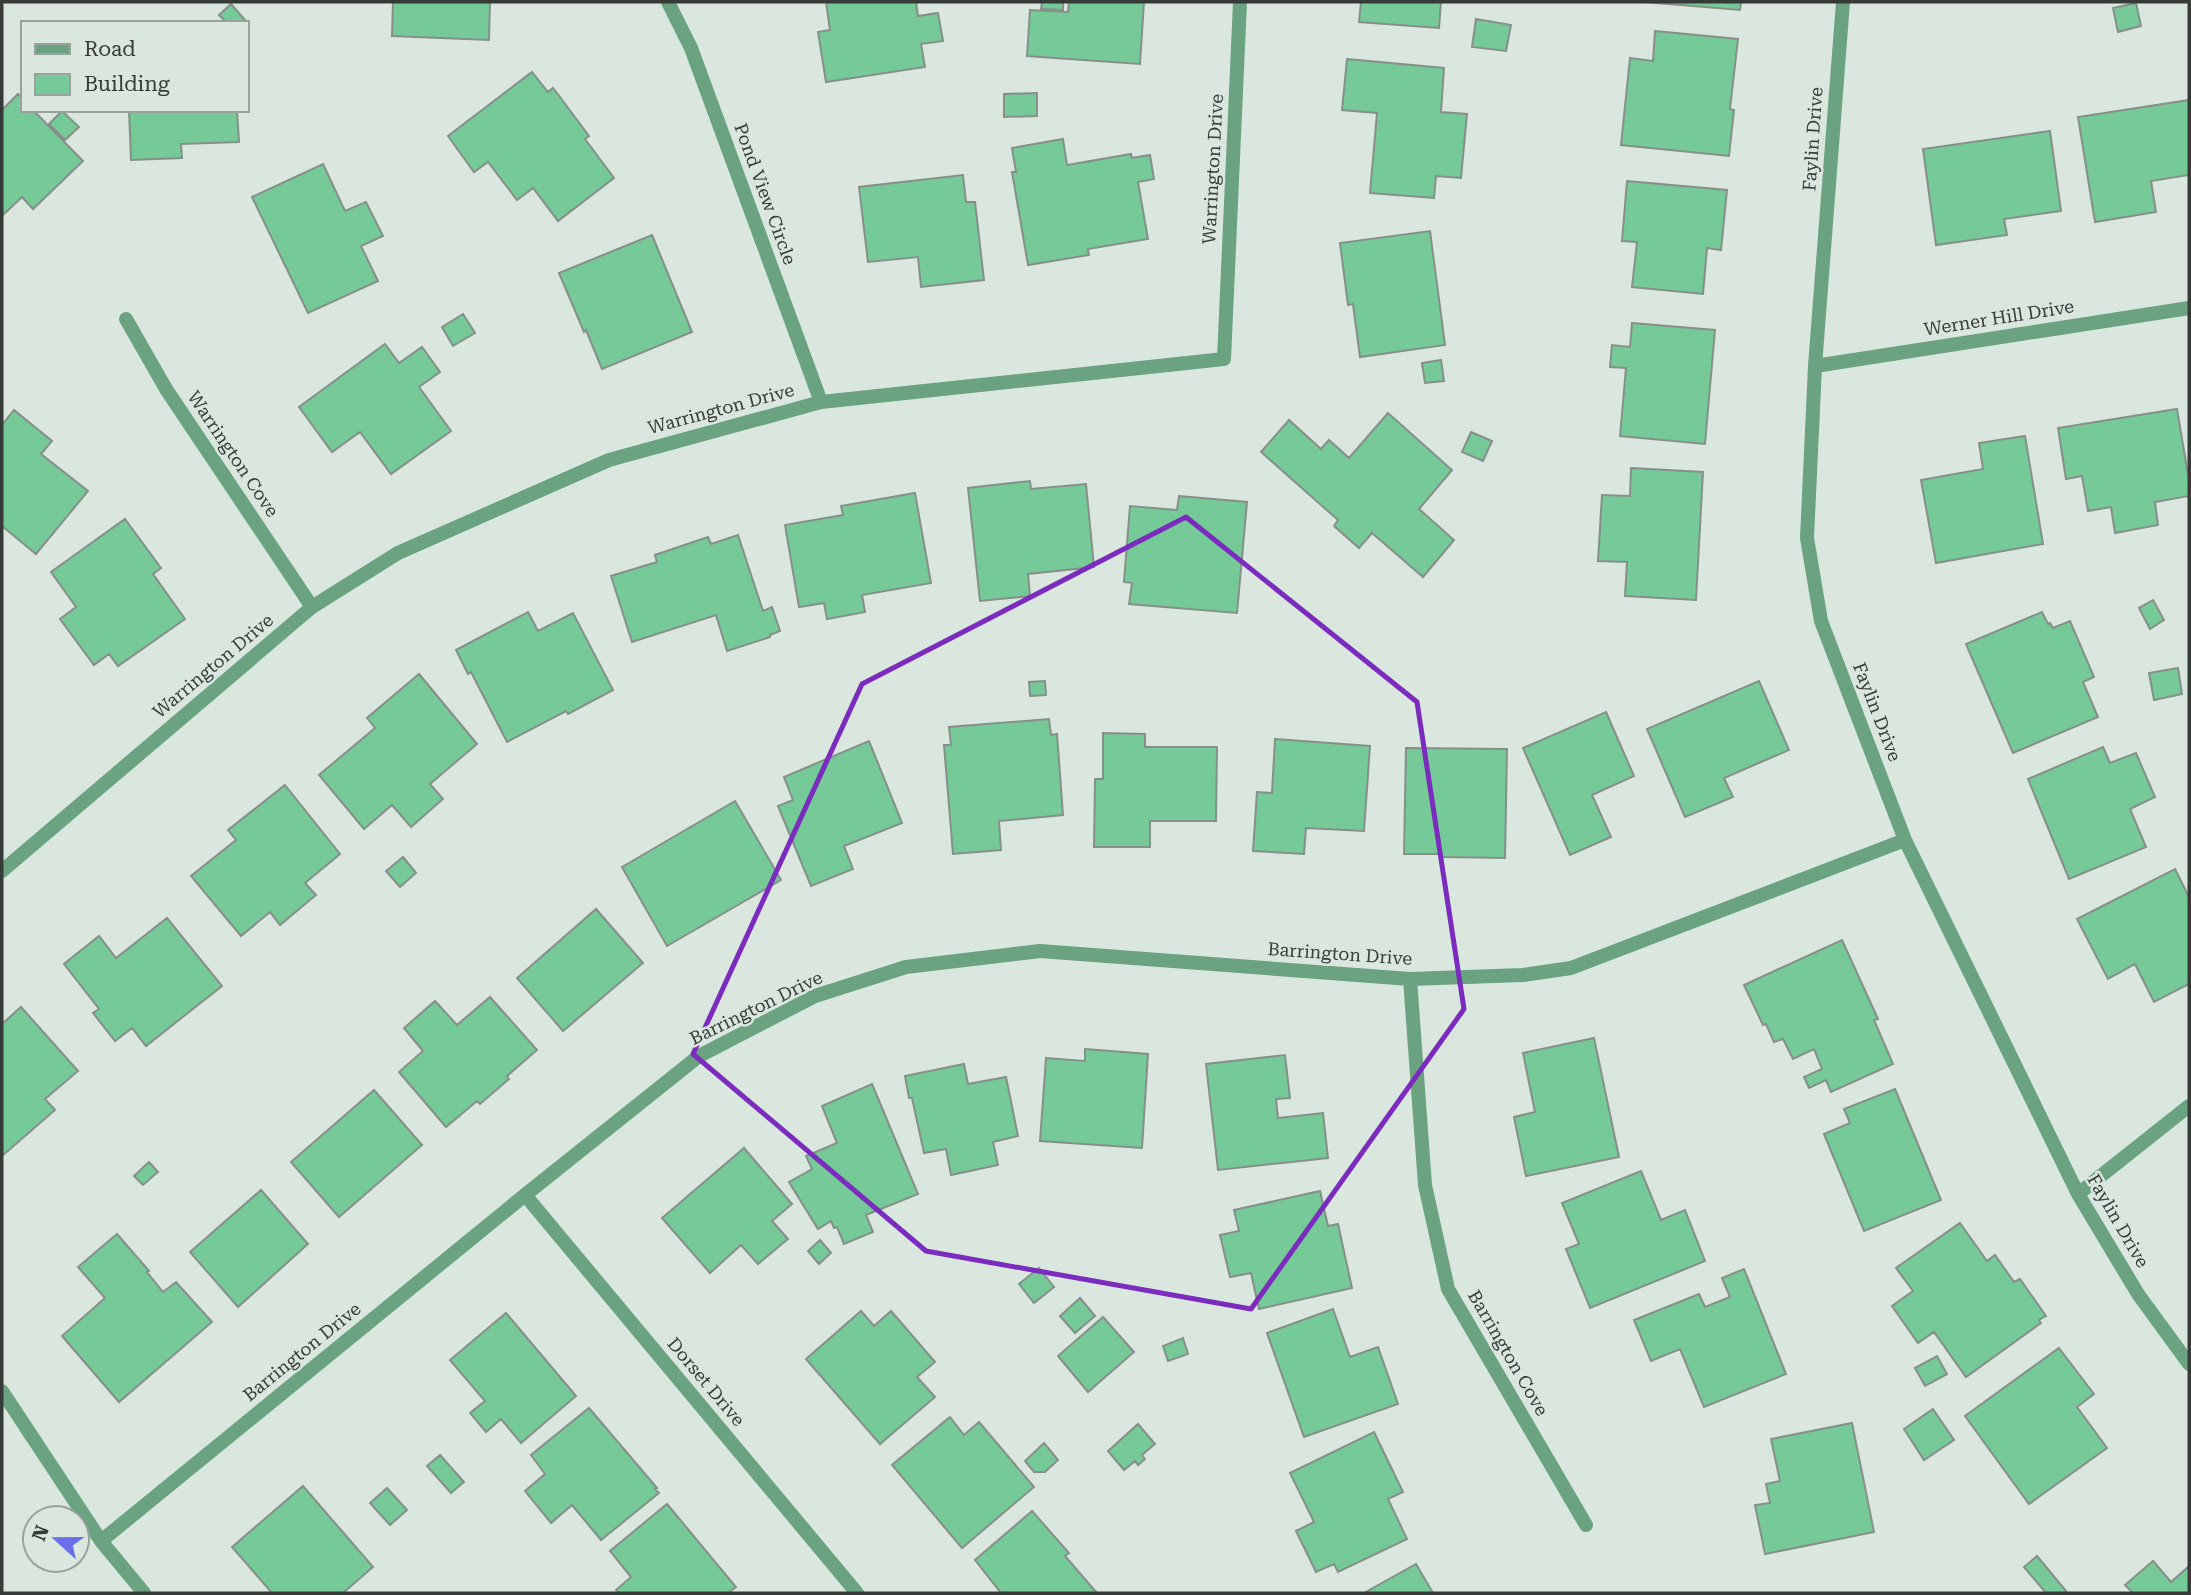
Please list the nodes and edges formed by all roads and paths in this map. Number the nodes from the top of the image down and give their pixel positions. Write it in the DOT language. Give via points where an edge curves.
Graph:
graph roads {
  1 [pos="668,2"];
  2 [pos="1240,2"];
  3 [pos="1843,2"];
  4 [pos="2189,308"];
  5 [pos="126,319"];
  6 [pos="1815,366"];
  7 [pos="821,402"];
  8 [pos="312,607"];
  9 [pos="1905,840"];
  10 [pos="2,871"];
  11 [pos="1410,979"];
  12 [pos="2189,1106"];
  13 [pos="2078,1194"];
  14 [pos="525,1195"];
  15 [pos="2189,1364"];
  16 [pos="2,1391"];
  17 [pos="1586,1525"];
  18 [pos="101,1541"];
  19 [pos="144,1593"];
  20 [pos="857,1593"];
  1 -- 7 [label="street, Pond View Circle" via="691,48"];
  2 -- 7 [label="street, Warrington Drive" via="1224,359"];
  3 -- 6 [label="street, Faylin Drive"];
  4 -- 6 [label="street, Werner Hill Drive"];
  5 -- 8 [label="street, Warrington Cove" via="166,390"];
  6 -- 9 [label="street, Faylin Drive" via="1807,538 1821,621"];
  7 -- 8 [label="street, Warrington Drive" via="609,460 398,553"];
  8 -- 10 [label="street, Warrington Drive"];
  9 -- 11 [label="street, Barrington Drive" via="1571,968 1523,975"];
  9 -- 13 [label="street, Faylin Drive"];
  11 -- 14 [label="street, Barrington Drive" via="1040,951 906,967 815,996 699,1056"];
  11 -- 17 [label="street, Barrington Cove" via="1425,1185 1448,1289"];
  12 -- 13 [label="street"];
  13 -- 15 [label="street, Faylin Drive" via="2138,1294"];
  14 -- 18 [label="street, Barrington Drive"];
  14 -- 20 [label="street, Dorset Drive"];
  16 -- 18 [label="street"];
  18 -- 19 [label="street"];
}
